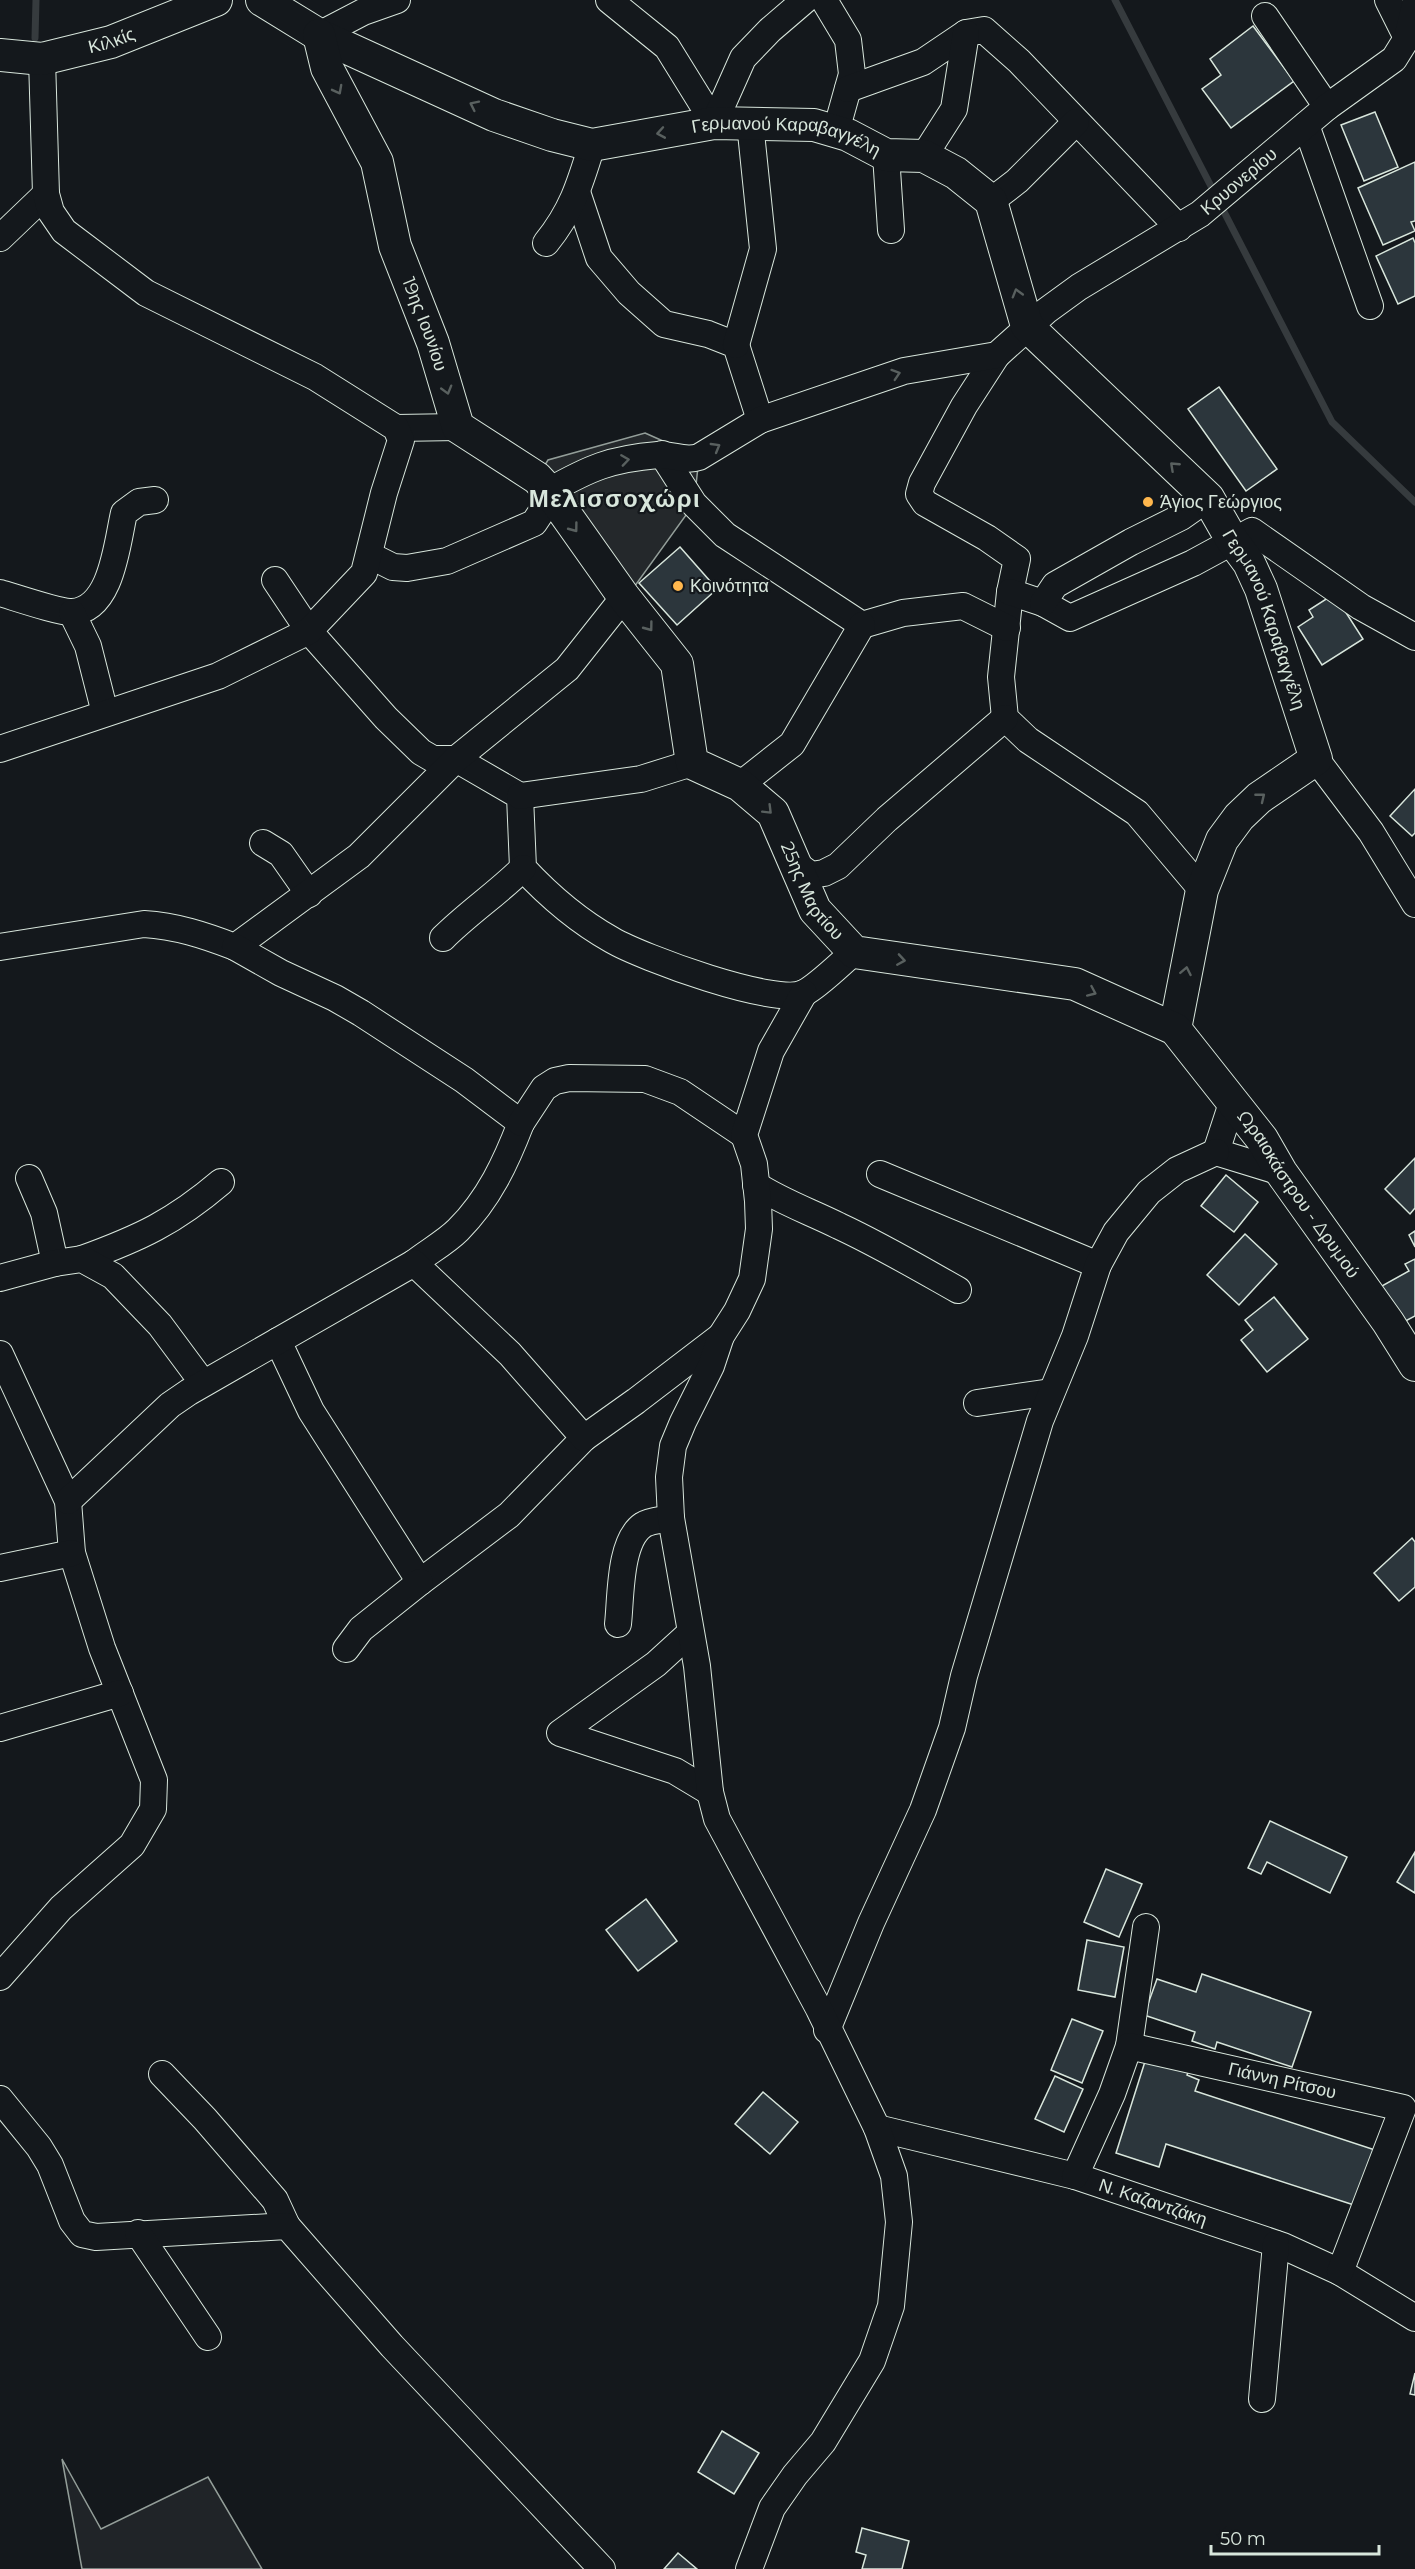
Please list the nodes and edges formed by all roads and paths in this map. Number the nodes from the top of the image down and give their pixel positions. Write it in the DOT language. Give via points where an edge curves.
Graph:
graph roads {
  1 [pos="216,0"];
  2 [pos="262,0"];
  3 [pos="398,0"];
  4 [pos="609,0"];
  5 [pos="805,0"];
  6 [pos="824,0"];
  7 [pos="1388,0"];
  8 [pos="1415,5"];
  9 [pos="1265,16"];
  10 [pos="966,33"];
  11 [pos="319,35"];
  12 [pos="0,55"];
  13 [pos="1405,55"];
  14 [pos="42,59"];
  15 [pos="848,89"];
  16 [pos="1327,107"];
  17 [pos="1076,122"];
  18 [pos="714,123"];
  19 [pos="750,123"];
  20 [pos="1306,125"];
  21 [pos="836,131"];
  22 [pos="592,145"];
  23 [pos="886,154"];
  24 [pos="924,156"];
  25 [pos="577,192"];
  26 [pos="46,194"];
  27 [pos="991,201"];
  28 [pos="1190,221"];
  29 [pos="891,230"];
  30 [pos="0,238"];
  31 [pos="546,243"];
  32 [pos="1370,306"];
  33 [pos="1027,326"];
  34 [pos="736,345"];
  35 [pos="997,355"];
  36 [pos="760,420"];
  37 [pos="458,427"];
  38 [pos="396,428"];
  39 [pos="662,454"];
  40 [pos="549,491"];
  41 [pos="1208,498"];
  42 [pos="154,500"];
  43 [pos="1232,540"];
  44 [pos="369,555"];
  45 [pos="275,580"];
  46 [pos="1011,592"];
  47 [pos="0,593"];
  48 [pos="624,597"];
  49 [pos="1043,603"];
  50 [pos="72,612"];
  51 [pos="862,626"];
  52 [pos="1007,628"];
  53 [pos="309,631"];
  54 [pos="1415,637"];
  55 [pos="105,713"];
  56 [pos="1005,718"];
  57 [pos="0,749"];
  58 [pos="456,759"];
  59 [pos="1316,759"];
  60 [pos="692,763"];
  61 [pos="740,785"];
  62 [pos="520,796"];
  63 [pos="263,843"];
  64 [pos="796,864"];
  65 [pos="523,868"];
  66 [pos="1202,890"];
  67 [pos="309,894"];
  68 [pos="1415,904"];
  69 [pos="443,938"];
  70 [pos="0,947"];
  71 [pos="235,947"];
  72 [pos="854,952"];
  73 [pos="804,993"];
  74 [pos="1175,1029"];
  75 [pos="1233,1100"];
  76 [pos="521,1123"];
  77 [pos="744,1135"];
  78 [pos="1216,1152"];
  79 [pos="1281,1172"];
  80 [pos="880,1174"];
  81 [pos="29,1178"];
  82 [pos="221,1182"];
  83 [pos="756,1185"];
  84 [pos="82,1259"];
  85 [pos="56,1263"];
  86 [pos="414,1263"];
  87 [pos="1098,1264"];
  88 [pos="0,1278"];
  89 [pos="958,1290"];
  90 [pos="721,1336"];
  91 [pos="278,1341"];
  92 [pos="0,1354"];
  93 [pos="1415,1365"];
  94 [pos="202,1383"];
  95 [pos="1051,1392"];
  96 [pos="977,1403"];
  97 [pos="584,1437"];
  98 [pos="68,1501"];
  99 [pos="671,1518"];
  100 [pos="72,1553"];
  101 [pos="0,1568"];
  102 [pos="420,1582"];
  103 [pos="618,1624"];
  104 [pos="690,1634"];
  105 [pos="346,1648"];
  106 [pos="120,1693"];
  107 [pos="0,1728"];
  108 [pos="710,1791"];
  109 [pos="1146,1927"];
  110 [pos="0,1977"];
  111 [pos="827,2030"];
  112 [pos="1129,2046"];
  113 [pos="162,2074"];
  114 [pos="0,2099"];
  115 [pos="877,2128"];
  116 [pos="1075,2176"];
  117 [pos="287,2226"];
  118 [pos="138,2233"];
  119 [pos="1276,2244"];
  120 [pos="1340,2272"];
  121 [pos="1415,2318"];
  122 [pos="208,2337"];
  123 [pos="1262,2399"];
  124 [pos="602,2569"];
  125 [pos="749,2569"];
  1 -- 14 [label="main road, Κιλκίς" via="111,42"];
  2 -- 11 [label="main road, Γερμανού Καραβαγγέλη"];
  3 -- 11 [label="street" via="363,12"];
  4 -- 18 [label="street" via="667,47"];
  5 -- 18 [label="street" via="742,58"];
  6 -- 15 [label="street" via="848,40 852,74"];
  7 -- 13 [label="street"];
  8 -- 13 [label="street"];
  9 -- 16 [label="street"];
  10 -- 15 [label="street" via="922,62"];
  10 -- 17 [label="street" via="984,30"];
  10 -- 24 [label="street" via="954,109"];
  22 -- 11 [label="main road, Γερμανού Καραβαγγέλη, one-way" via="494,115"];
  11 -- 37 [label="main road, 19ης Ιουνίου, one-way" via="327,68 378,162 395,246 433,343"];
  12 -- 14 [label="main road, Κιλκίς"];
  13 -- 16 [label="street, Κρυονερίου"];
  14 -- 26 [label="street"];
  15 -- 21 [label="street"];
  16 -- 20 [label="street, Κρυονερίου"];
  17 -- 27 [label="street" via="1017,181"];
  17 -- 28 [label="street"];
  18 -- 19 [label="main road, Γερμανού Καραβαγγέλη"];
  18 -- 22 [label="main road, Γερμανού Καραβαγγέλη, one-way"];
  19 -- 21 [label="main road, Γερμανού Καραβαγγέλη" via="814,125"];
  19 -- 34 [label="street" via="763,249"];
  20 -- 28 [label="street, Κρυονερίου"];
  20 -- 32 [label="street"];
  21 -- 23 [label="main road, Γερμανού Καραβαγγέλη"];
  22 -- 25 [label="street"];
  23 -- 24 [label="main road, Γερμανού Καραβαγγέλη"];
  23 -- 29 [label="street"];
  24 -- 27 [label="main road, Γερμανού Καραβαγγέλη" via="956,172"];
  25 -- 31 [label="street" via="563,222"];
  25 -- 34 [label="street" via="599,258 629,293 664,324"];
  26 -- 30 [label="street"];
  26 -- 38 [label="street" via="51,212 64,231 146,293 315,377"];
  33 -- 27 [label="main road, one-way"];
  28 -- 33 [label="street, Κρυονερίου" via="1079,287"];
  33 -- 35 [label="street, Κρυονερίου"];
  41 -- 33 [label="main road, Γερμανού Καραβαγγέλη, one-way"];
  34 -- 36 [label="street"];
  36 -- 35 [label="street, one-way" via="904,371"];
  35 -- 46 [label="street, Κρυονερίου" via="964,406 919,494 925,502 1017,559"];
  39 -- 36 [label="street, one-way" via="689,460 699,457"];
  37 -- 38 [label="street"];
  37 -- 40 [label="main road" via="537,478"];
  38 -- 44 [label="street" via="401,440"];
  40 -- 39 [label="street, one-way" via="608,462"];
  39 -- 51 [label="street" via="694,504 725,535"];
  40 -- 44 [label="street" via="534,524 447,561 393,567"];
  40 -- 48 [label="main road, one-way"];
  41 -- 43 [label="main road, Γερμανού Καραβαγγέλη"];
  41 -- 49 [label="street" via="1181,517 1055,585"];
  42 -- 50 [label="street" via="140,502 124,513 107,586 95,603"];
  43 -- 49 [label="street" via="1070,618"];
  43 -- 54 [label="street" via="1252,531 1361,608"];
  43 -- 59 [label="main road, Γερμανού Καραβαγγέλη" via="1249,562 1261,589"];
  44 -- 53 [label="street" via="364,573"];
  45 -- 53 [label="street"];
  46 -- 49 [label="street"];
  46 -- 52 [label="street"];
  47 -- 50 [label="street"];
  48 -- 58 [label="street" via="567,669"];
  48 -- 60 [label="main road, one-way" via="677,664"];
  50 -- 55 [label="street" via="88,646"];
  51 -- 52 [label="street" via="903,613 963,606"];
  51 -- 61 [label="street" via="792,744"];
  52 -- 56 [label="street" via="1001,677"];
  53 -- 55 [label="street" via="218,676"];
  53 -- 58 [label="street" via="421,752 433,759"];
  55 -- 57 [label="street"];
  56 -- 64 [label="street" via="838,866 812,875"];
  56 -- 66 [label="street" via="1028,740 1137,813"];
  58 -- 62 [label="street"];
  58 -- 67 [label="street" via="358,856"];
  66 -- 59 [label="main road, one-way" via="1222,840 1239,817 1259,798"];
  59 -- 68 [label="street" via="1371,832"];
  60 -- 61 [label="main road, 25ης Μαρτίου"];
  60 -- 62 [label="street" via="641,779"];
  61 -- 64 [label="main road, 25ης Μαρτίου, one-way" via="773,813"];
  62 -- 65 [label="street"];
  63 -- 67 [label="street" via="281,854"];
  64 -- 72 [label="main road, 25ης Μαρτίου" via="814,910"];
  65 -- 69 [label="street"];
  65 -- 73 [label="street" via="544,890 613,941 731,985 786,996"];
  74 -- 66 [label="main road, one-way"];
  67 -- 71 [label="street"];
  70 -- 71 [label="street" via="144,924 178,928"];
  71 -- 76 [label="street" via="361,1013 464,1080"];
  72 -- 73 [label="street"];
  72 -- 74 [label="main road, 25ης Μαρτίου, one-way" via="1074,984"];
  73 -- 77 [label="street" via="771,1051"];
  74 -- 75 [label="main road, Ωραιοκάστρου - Δρυμού"];
  75 -- 78 [label="street"];
  75 -- 79 [label="main road, Ωραιοκάστρου - Δρυμού"];
  76 -- 77 [label="street" via="544,1088 555,1082 569,1078 645,1080 680,1092"];
  76 -- 86 [label="street" via="502,1169 485,1197 458,1230"];
  77 -- 83 [label="street"];
  78 -- 79 [label="street"];
  78 -- 87 [label="street" via="1177,1170 1149,1192 1116,1232"];
  79 -- 93 [label="main road, Ωραιοκάστρου - Δρυμού"];
  80 -- 87 [label="street"];
  81 -- 85 [label="street" via="44,1213"];
  82 -- 84 [label="street" via="166,1224"];
  83 -- 89 [label="street"];
  83 -- 90 [label="street" via="759,1229 752,1279"];
  84 -- 85 [label="street"];
  84 -- 94 [label="street" via="113,1276 160,1325"];
  85 -- 88 [label="street"];
  86 -- 91 [label="street"];
  86 -- 97 [label="street" via="510,1354"];
  87 -- 95 [label="street" via="1075,1336"];
  90 -- 97 [label="street"];
  90 -- 99 [label="street" via="673,1446 669,1477"];
  91 -- 94 [label="street"];
  91 -- 102 [label="street" via="311,1412"];
  92 -- 98 [label="street"];
  94 -- 98 [label="street" via="170,1405"];
  95 -- 96 [label="street"];
  95 -- 111 [label="street" via="924,1810"];
  97 -- 102 [label="street" via="509,1515"];
  98 -- 100 [label="street"];
  99 -- 103 [label="street" via="644,1524 632,1539 626,1555"];
  99 -- 104 [label="street"];
  100 -- 101 [label="street"];
  100 -- 106 [label="street"];
  102 -- 105 [label="street" via="362,1629"];
  104 -- 108 [label="street" via="698,1666"];
  104 -- 108 [label="street" via="656,1664 560,1733 675,1771"];
  106 -- 107 [label="street"];
  106 -- 110 [label="street" via="154,1780 153,1809 132,1845 61,1908"];
  108 -- 111 [label="street" via="717,1819"];
  109 -- 112 [label="street"];
  111 -- 115 [label="street"];
  112 -- 116 [label="street"];
  112 -- 120 [label="street, Γιάννη Ρίτσου" via="1403,2108"];
  113 -- 117 [label="street" via="275,2200"];
  114 -- 118 [label="street" via="50,2165 72,2222 82,2234 96,2237"];
  115 -- 116 [label="street, Ν. Καζαντζάκη"];
  115 -- 125 [label="street" via="894,2176 899,2222 891,2306 872,2361 823,2442 772,2508"];
  116 -- 119 [label="street, Ν. Καζαντζάκη"];
  117 -- 118 [label="street"];
  117 -- 124 [label="street" via="392,2346"];
  118 -- 122 [label="street"];
  119 -- 120 [label="street, Ν. Καζαντζάκη"];
  119 -- 123 [label="street"];
  120 -- 121 [label="street, Ν. Καζαντζάκη"];
}
